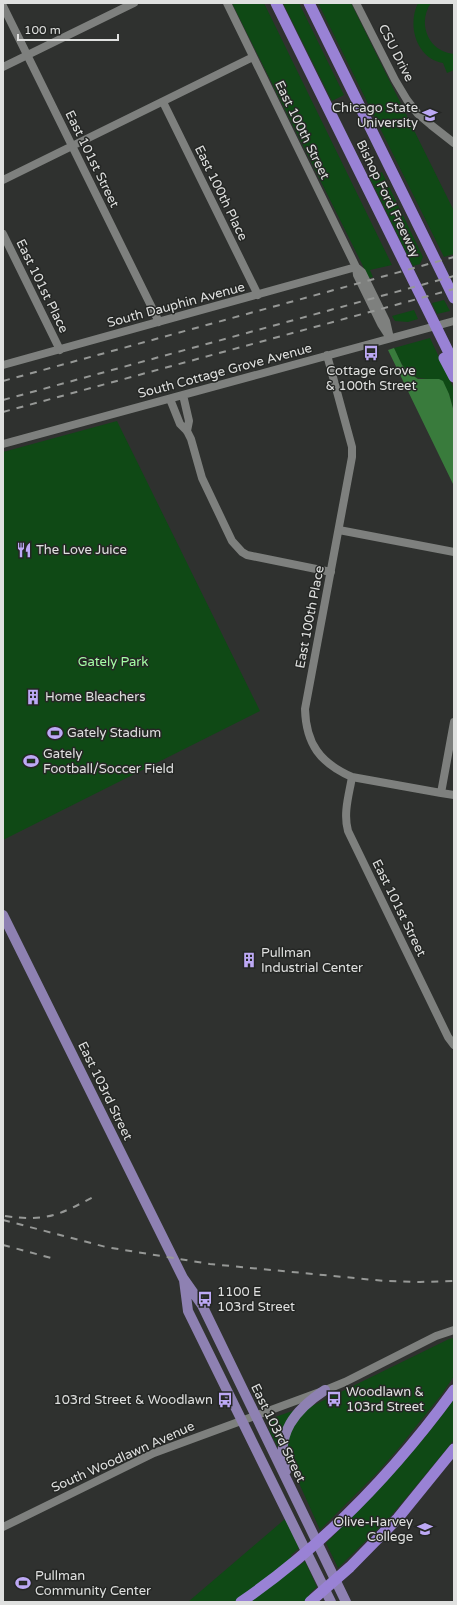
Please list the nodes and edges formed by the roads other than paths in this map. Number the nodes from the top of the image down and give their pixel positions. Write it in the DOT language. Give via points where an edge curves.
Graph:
graph roads {
  1 [pos="134,3"];
  2 [pos="227,3"];
  3 [pos="276,3"];
  4 [pos="310,3"];
  5 [pos="356,3"];
  6 [pos="3,6"];
  7 [pos="27,55"];
  8 [pos="253,57"];
  9 [pos="3,67"];
  10 [pos="162,102"];
  11 [pos="454,143"];
  12 [pos="72,146"];
  13 [pos="3,180"];
  14 [pos="3,234"];
  15 [pos="390,235"];
  16 [pos="356,268"];
  17 [pos="258,295"];
  18 [pos="454,298"];
  19 [pos="454,321"];
  20 [pos="159,322"];
  21 [pos="390,338"];
  22 [pos="60,350"];
  23 [pos="327,355"];
  24 [pos="454,363"];
  25 [pos="3,365"];
  26 [pos="454,377"];
  27 [pos="183,395"];
  28 [pos="170,399"];
  29 [pos="187,431"];
  30 [pos="3,444"];
  31 [pos="339,530"];
  32 [pos="454,552"];
  33 [pos="331,572"];
  34 [pos="454,722"];
  35 [pos="352,777"];
  36 [pos="441,793"];
  37 [pos="454,796"];
  38 [pos="3,915"];
  39 [pos="454,1045"];
  40 [pos="183,1278"];
  41 [pos="454,1330"];
  42 [pos="325,1390"];
  43 [pos="454,1390"];
  44 [pos="255,1415"];
  45 [pos="241,1421"];
  46 [pos="454,1449"];
  47 [pos="297,1501"];
  48 [pos="3,1527"];
  49 [pos="312,1601"];
  50 [pos="241,1602"];
  51 [pos="331,1602"];
  52 [pos="346,1602"];
  1 -- 7 [label="street"];
  2 -- 8 [label="street, East 100th Street"];
  3 -- 15 [label="highway, Bishop Ford Freeway"];
  4 -- 18 [label="highway, Bishop Ford Freeway"];
  5 -- 11 [label="street, CSU Drive" via="407,100 426,121"];
  6 -- 7 [label="street, East 101st Street"];
  7 -- 9 [label="street"];
  7 -- 12 [label="street, East 101st Street"];
  8 -- 10 [label="street"];
  8 -- 16 [label="street, East 100th Street"];
  10 -- 12 [label="street"];
  10 -- 17 [label="street, East 100th Place"];
  12 -- 13 [label="street"];
  12 -- 20 [label="street, East 101st Street"];
  14 -- 22 [label="street, East 101st Place"];
  15 -- 24 [label="highway, Bishop Ford Freeway"];
  15 -- 26 [label="highway" via="400,266"];
  16 -- 17 [label="street, South Dauphin Avenue"];
  16 -- 21 [label="street, East 100th Street"];
  17 -- 20 [label="street, South Dauphin Avenue"];
  19 -- 21 [label="street, South Cottage Grove Avenue"];
  20 -- 22 [label="street, South Dauphin Avenue"];
  21 -- 23 [label="street, South Cottage Grove Avenue"];
  22 -- 25 [label="street, South Dauphin Avenue"];
  23 -- 27 [label="street, South Cottage Grove Avenue"];
  23 -- 31 [label="street, East 100th Place" via="352,447"];
  27 -- 28 [label="street, South Cottage Grove Avenue"];
  27 -- 29 [label="street" via="189,421"];
  28 -- 29 [label="street" via="180,424"];
  28 -- 30 [label="street, South Cottage Grove Avenue"];
  29 -- 33 [label="street" via="206,489 236,547 252,556"];
  31 -- 32 [label="street"];
  31 -- 33 [label="street, East 100th Place"];
  33 -- 35 [label="street, East 100th Place" via="305,718 310,739 322,758"];
  34 -- 36 [label="street"];
  35 -- 36 [label="street, East 100th Place"];
  35 -- 39 [label="street, East 101st Street" via="346,812 348,831"];
  36 -- 37 [label="street"];
  38 -- 40 [label="main road, East 103rd Street"];
  40 -- 44 [label="main road, East 103rd Street" via="202,1305"];
  40 -- 45 [label="main road, East 103rd Street" via="188,1311"];
  41 -- 42 [label="street, South Woodlawn Avenue" via="436,1336"];
  42 -- 44 [label="street, South Woodlawn Avenue"];
  42 -- 47 [label="main road" via="300,1410 286,1432 283,1460"];
  43 -- 50 [label="highway" via="371,1491 294,1562"];
  44 -- 45 [label="street, South Woodlawn Avenue"];
  44 -- 47 [label="main road, East 103rd Street"];
  45 -- 48 [label="street, South Woodlawn Avenue" via="154,1453"];
  45 -- 51 [label="main road, East 103rd Street"];
  46 -- 49 [label="highway" via="398,1518"];
  47 -- 52 [label="main road, East 103rd Street"];
}
